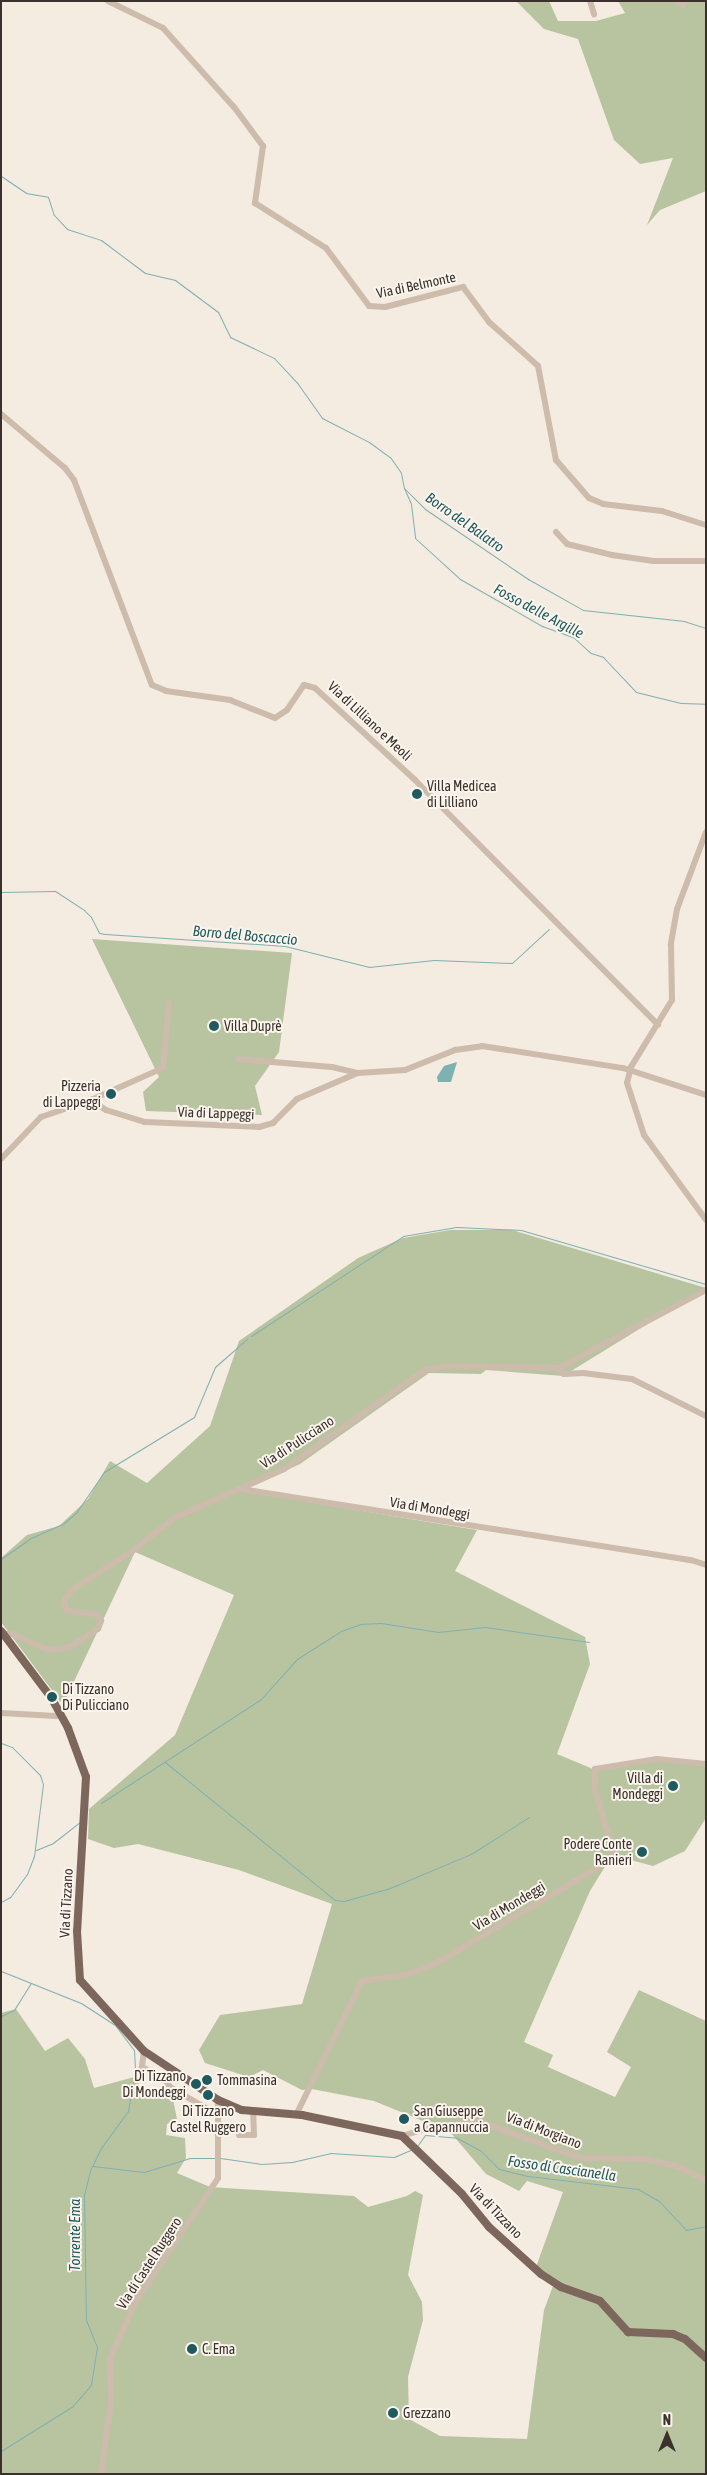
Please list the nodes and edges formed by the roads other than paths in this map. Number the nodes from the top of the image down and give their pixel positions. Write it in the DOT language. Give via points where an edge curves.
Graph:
graph roads {
  1 [pos="108,1"];
  2 [pos="590,1"];
  3 [pos="676,1"];
  4 [pos="685,1"];
  5 [pos="594,14"];
  6 [pos="1,414"];
  7 [pos="706,525"];
  8 [pos="556,532"];
  9 [pos="706,561"];
  10 [pos="706,832"];
  11 [pos="169,1003"];
  12 [pos="658,1025"];
  13 [pos="238,1059"];
  14 [pos="630,1070"];
  15 [pos="358,1073"];
  16 [pos="706,1095"];
  17 [pos="91,1100"];
  18 [pos="1,1159"];
  19 [pos="706,1220"];
  20 [pos="706,1290"];
  21 [pos="556,1369"];
  22 [pos="706,1416"];
  23 [pos="240,1488"];
  24 [pos="706,1565"];
  25 [pos="2,1632"];
  26 [pos="1,1713"];
  27 [pos="60,1713"];
  28 [pos="706,1764"];
  29 [pos="144,2051"];
  30 [pos="218,2100"];
  31 [pos="253,2111"];
  32 [pos="216,2114"];
  33 [pos="296,2114"];
  34 [pos="239,2135"];
  35 [pos="402,2136"];
  36 [pos="706,2180"];
  37 [pos="706,2358"];
  38 [pos="102,2474"];
  1 -- 7 [label="street, Via di Belmonte" via="163,28 234,107 263,146 254,195 256,206 326,248 370,306 385,308 463,287 489,322 538,366 556,460 589,498 596,502 662,512"];
  2 -- 5 [label="street"];
  3 -- 4 [label="street" via="683,5"];
  6 -- 12 [label="street, Via di Lilliano e Meoli" via="65,468 74,480 152,685 166,692 230,700 275,718 287,710 304,685 315,688 415,780"];
  8 -- 9 [label="street" via="566,544 612,555 654,561"];
  10 -- 12 [label="street" via="677,909 671,950 672,998"];
  11 -- 17 [label="street" via="163,1068"];
  12 -- 14 [label="street"];
  13 -- 15 [label="street, Via di Lappeggi" via="332,1067"];
  14 -- 15 [label="street, Via di Lappeggi" via="482,1046 455,1050 405,1070"];
  14 -- 16 [label="street, Via di Lappeggi"];
  14 -- 19 [label="street" via="628,1087 639,1127 660,1162"];
  15 -- 17 [label="street, Via di Lappeggi" via="297,1099 274,1123 259,1128 144,1122 106,1110"];
  17 -- 18 [label="street" via="41,1117"];
  20 -- 21 [label="street, Via di Pulicciano"];
  21 -- 22 [label="street" via="564,1374 632,1379"];
  21 -- 23 [label="street, Via di Pulicciano" via="429,1368 297,1461"];
  23 -- 24 [label="street, Via di Mondeggi"];
  23 -- 25 [label="street, Via di Pulicciano" via="174,1518 131,1552 68,1594 64,1604 67,1612 96,1614 101,1621 98,1628 70,1647 49,1650"];
  25 -- 27 [label="main road, Via di Tizzano"];
  26 -- 27 [label="street" via="56,1716"];
  27 -- 29 [label="main road, Via di Tizzano" via="86,1777 77,1931 78,1973 80,1980 120,2020"];
  28 -- 33 [label="street, Via di Mondeggi" via="658,1759 596,1769 595,1790 614,1854 609,1861 433,1965 404,1975 362,1981"];
  29 -- 30 [label="main road, Via di Tizzano"];
  29 -- 32 [label="street" via="143,2070"];
  30 -- 31 [label="main road, Via di Tizzano"];
  30 -- 32 [label="street, Via di Castel Ruggero"];
  31 -- 33 [label="main road, Via di Tizzano"];
  31 -- 34 [label="street" via="254,2135"];
  32 -- 38 [label="street, Via di Castel Ruggero" via="218,2178 135,2303 114,2345 110,2359 111,2402"];
  33 -- 35 [label="main road, Via di Tizzano"];
  35 -- 36 [label="street, Via di Morgiano" via="478,2120 581,2158 645,2159 680,2167"];
  35 -- 37 [label="main road, Via di Tizzano" via="423,2154 489,2227 541,2274 561,2287 600,2301 628,2332 673,2334 685,2339"];
}
